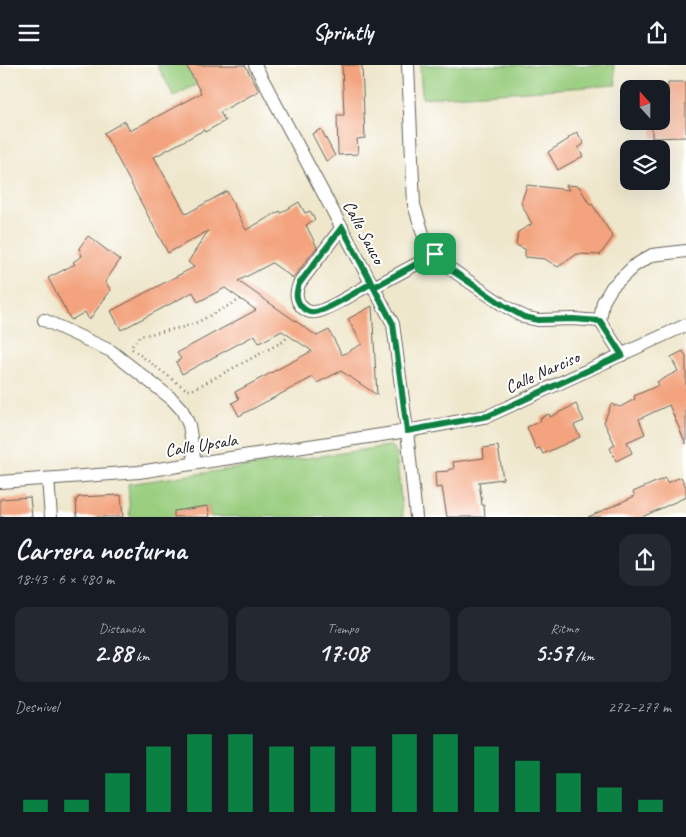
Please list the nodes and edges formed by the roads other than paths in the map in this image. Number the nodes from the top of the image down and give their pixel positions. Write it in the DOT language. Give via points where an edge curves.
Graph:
graph roads {
  1 [pos="255,65"];
  2 [pos="408,65"];
  3 [pos="342,227"];
  4 [pos="686,251"];
  5 [pos="435,254"];
  6 [pos="373,285"];
  7 [pos="44,320"];
  8 [pos="600,321"];
  9 [pos="686,325"];
  10 [pos="622,355"];
  11 [pos="407,431"];
  12 [pos="195,463"];
  13 [pos="48,479"];
  14 [pos="0,482"];
  15 [pos="51,517"];
  16 [pos="416,517"];
  1 -- 3 [label="street, Calle Sauco"];
  2 -- 5 [label="street" via="414,205 424,237"];
  3 -- 6 [label="street, Calle Sauco"];
  3 -- 6 [label="street" via="299,284 298,303 313,313"];
  4 -- 8 [label="street" via="652,255 634,265 612,287 603,302"];
  5 -- 6 [label="street"];
  5 -- 8 [label="street" via="444,265 524,317"];
  6 -- 11 [label="street, Calle Sauco" via="393,324"];
  7 -- 12 [label="street" via="111,351 172,399 189,425"];
  8 -- 10 [label="street"];
  9 -- 10 [label="street, Calle Narciso"];
  10 -- 11 [label="street, Calle Narciso" via="488,416"];
  11 -- 12 [label="street, Calle Upsala"];
  11 -- 16 [label="street, Calle Sauco"];
  12 -- 13 [label="street, Calle Upsala" via="139,472"];
  13 -- 14 [label="street, Calle Upsala"];
  13 -- 15 [label="street"];
}
